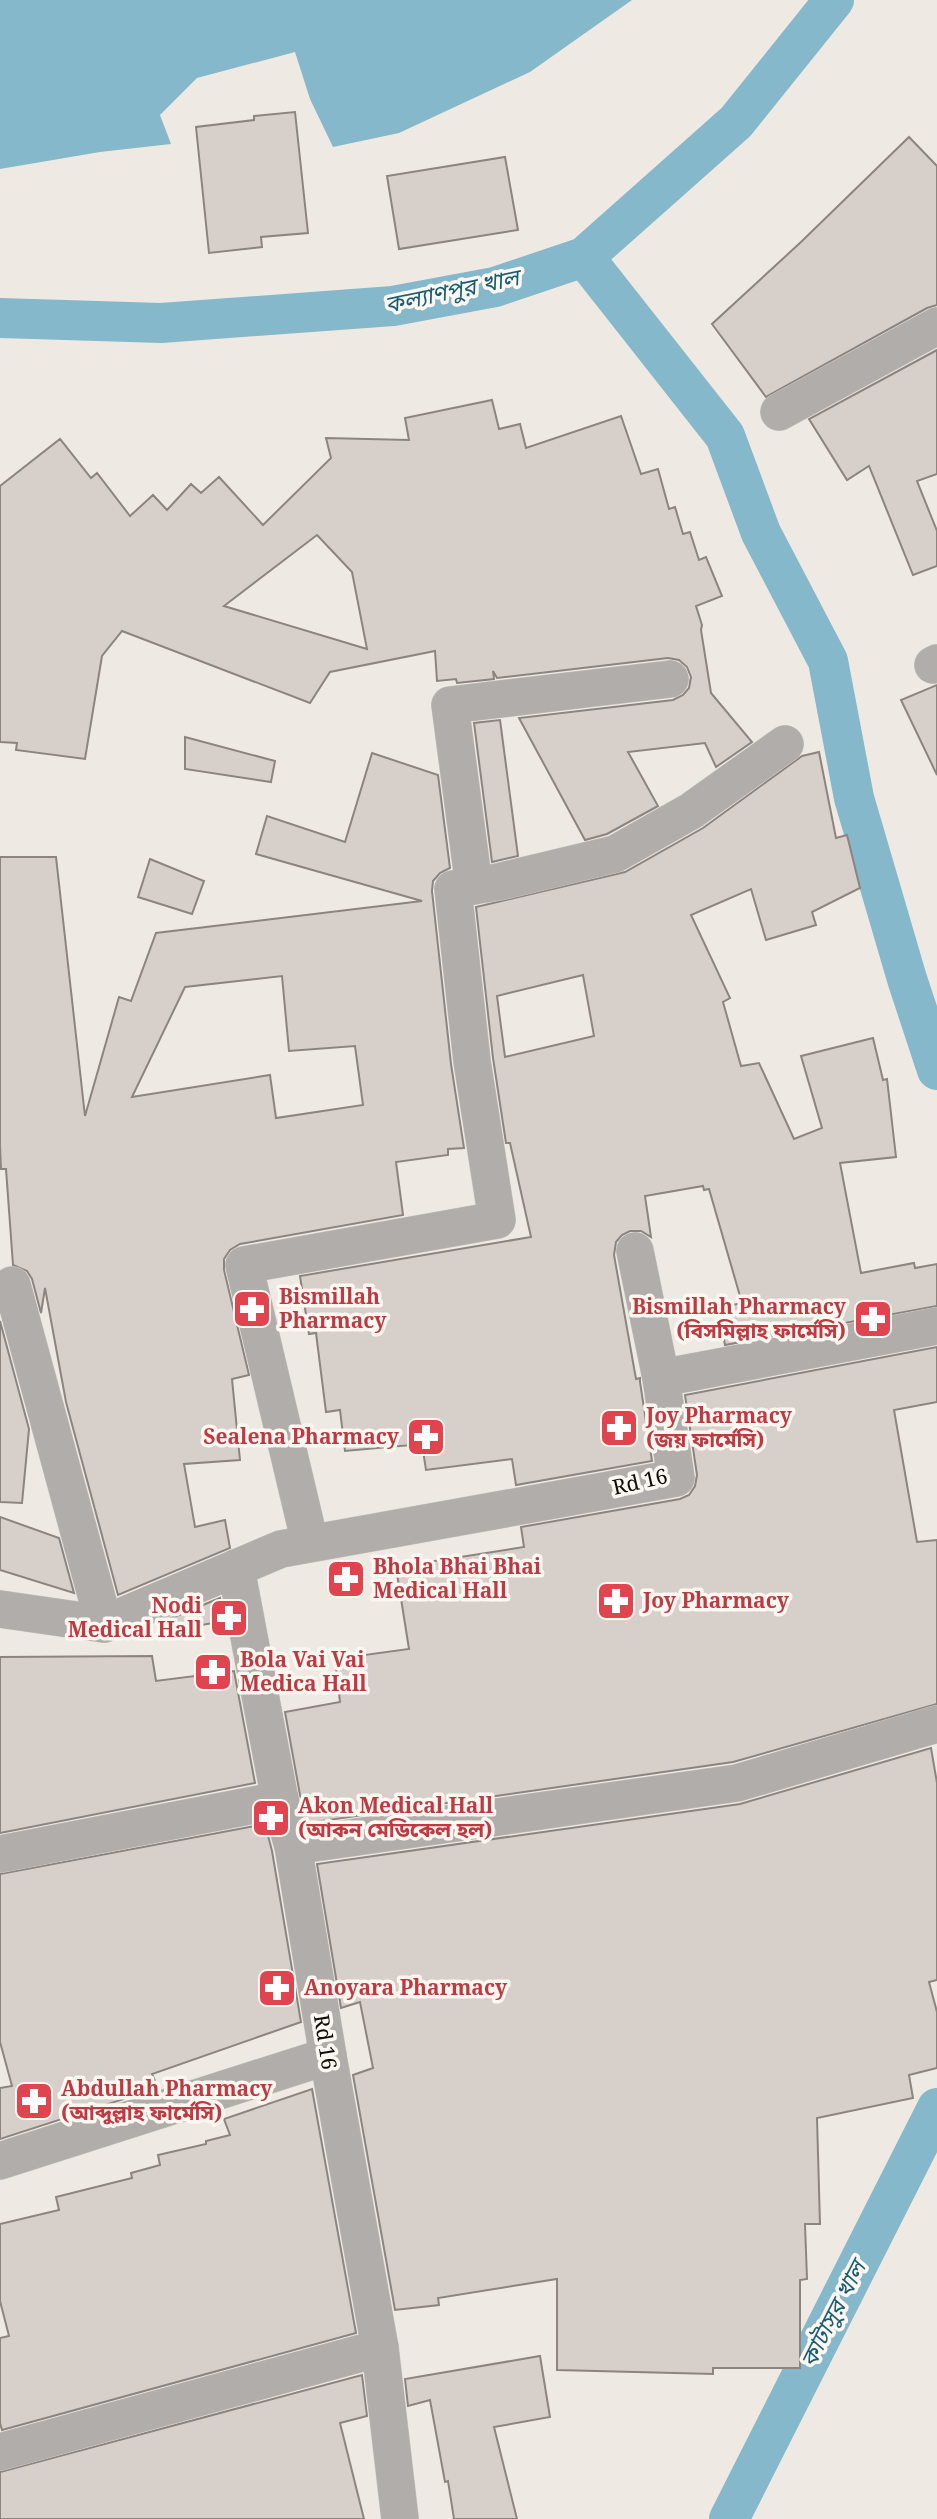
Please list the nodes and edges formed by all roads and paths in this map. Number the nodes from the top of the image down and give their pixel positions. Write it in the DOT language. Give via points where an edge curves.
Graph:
graph roads {
  1 [pos="937,326"];
  2 [pos="779,412"];
  3 [pos="670,679"];
  4 [pos="785,744"];
  5 [pos="474,886"];
  6 [pos="635,1251"];
  7 [pos="12,1285"];
  8 [pos="937,1326"];
  9 [pos="661,1378"];
  10 [pos="310,1544"];
  11 [pos="236,1568"];
  12 [pos="0,1609"];
  13 [pos="104,1624"];
  14 [pos="937,1724"];
  15 [pos="280,1800"];
  16 [pos="293,1846"];
  17 [pos="0,1854"];
  18 [pos="328,2056"];
  19 [pos="0,2161"];
  20 [pos="380,2348"];
  21 [pos="0,2452"];
  22 [pos="400,2519"];
  1 -- 2 [label="street"];
  3 -- 5 [label="street" via="450,705"];
  4 -- 5 [label="street" via="691,811 615,854"];
  5 -- 10 [label="street" via="453,889 472,1061 498,1220 244,1265"];
  6 -- 9 [label="street"];
  7 -- 13 [label="street"];
  8 -- 9 [label="street"];
  9 -- 10 [label="street, Rd 16" via="676,1478"];
  10 -- 11 [label="street, Rd 16" via="282,1549"];
  11 -- 13 [label="street, Rd 16"];
  11 -- 15 [label="street, Rd 16"];
  12 -- 13 [label="street"];
  14 -- 16 [label="street" via="737,1783"];
  15 -- 16 [label="street, Rd 16"];
  15 -- 17 [label="street"];
  16 -- 18 [label="street, Rd 16"];
  18 -- 19 [label="street"];
  18 -- 20 [label="street, Rd 16"];
  20 -- 21 [label="street"];
  20 -- 22 [label="street, Rd 16"];
}
